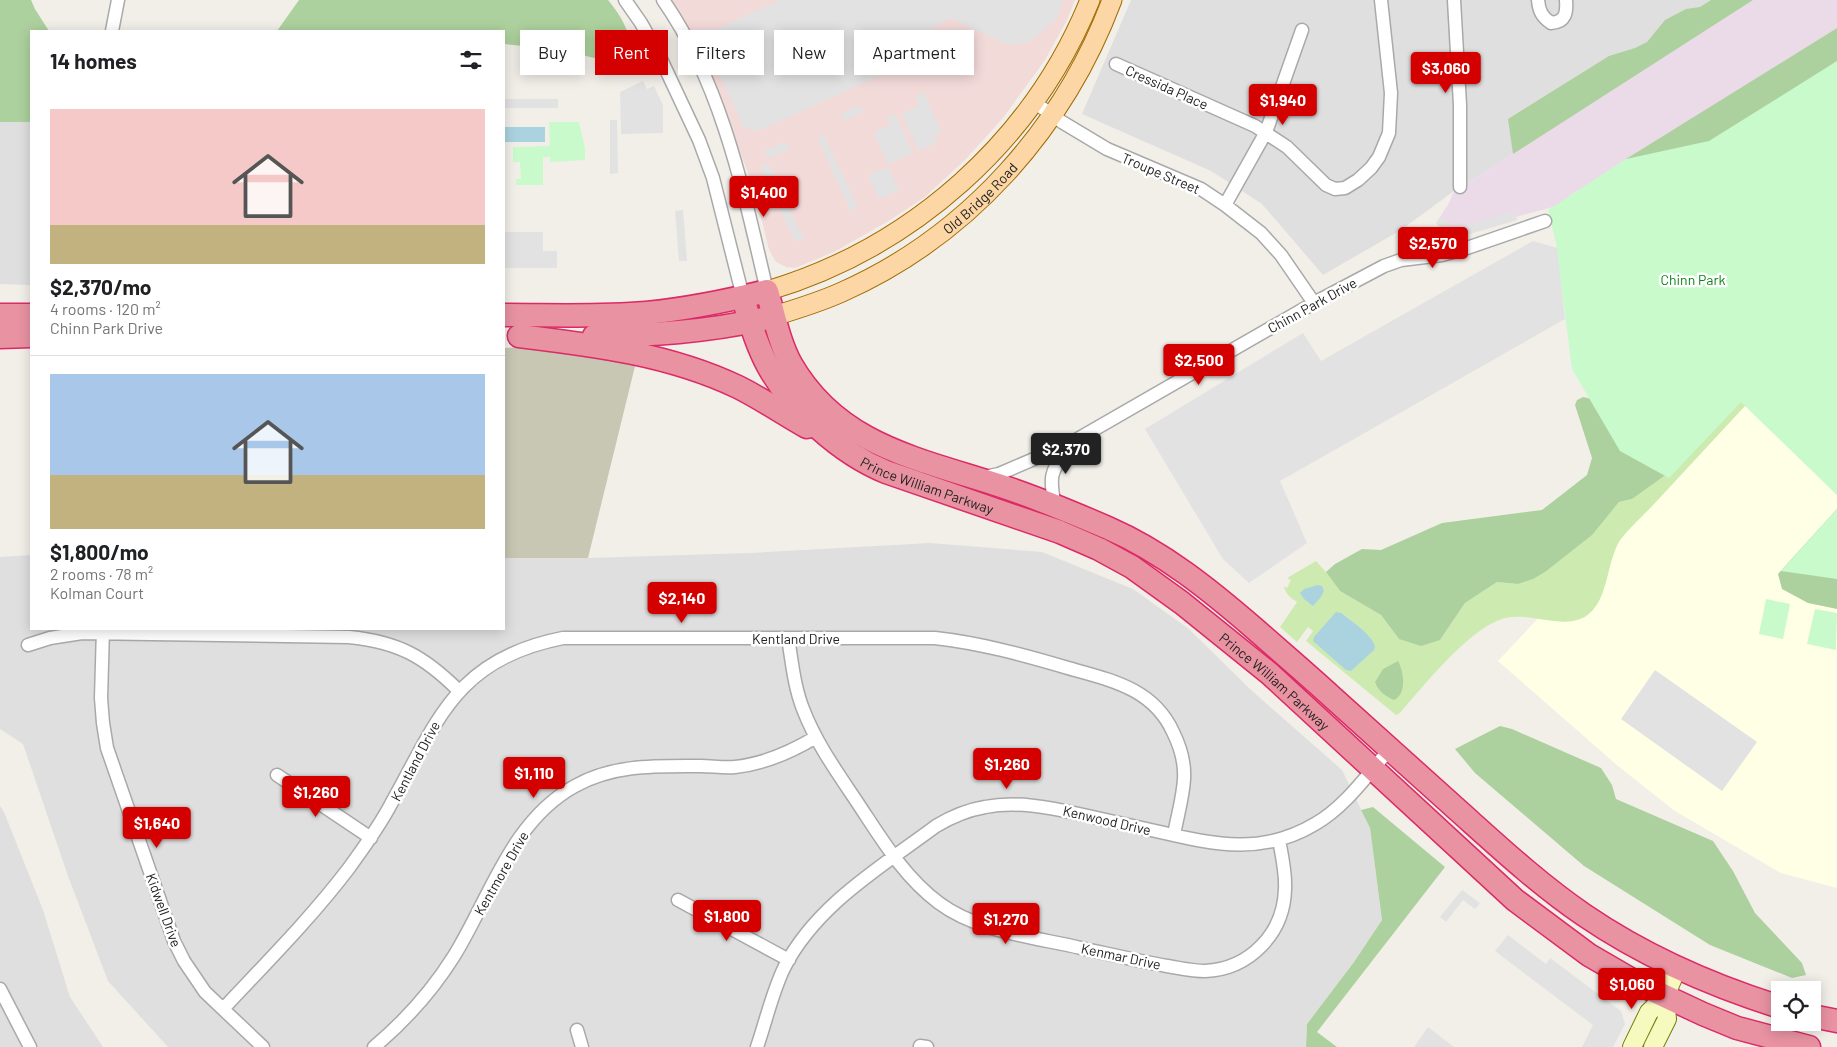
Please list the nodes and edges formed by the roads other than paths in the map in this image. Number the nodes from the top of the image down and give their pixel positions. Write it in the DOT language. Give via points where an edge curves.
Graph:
graph roads {
  1 [pos="118,0"];
  2 [pos="625,0"];
  3 [pos="663,0"];
  4 [pos="1090,0"];
  5 [pos="1112,0"];
  6 [pos="1381,0"];
  7 [pos="1454,0"];
  8 [pos="1538,0"];
  9 [pos="1566,0"];
  10 [pos="112,30"];
  11 [pos="1302,30"];
  12 [pos="1116,64"];
  13 [pos="1034,102"];
  14 [pos="1053,116"];
  15 [pos="1266,132"];
  16 [pos="1460,187"];
  17 [pos="1225,205"];
  18 [pos="1545,221"];
  19 [pos="768,291"];
  20 [pos="743,297"];
  21 [pos="1314,303"];
  22 [pos="0,315"];
  23 [pos="30,315"];
  24 [pos="505,315"];
  25 [pos="774,316"];
  26 [pos="750,322"];
  27 [pos="0,336"];
  28 [pos="30,336"];
  29 [pos="511,336"];
  30 [pos="1069,444"];
  31 [pos="850,453"];
  32 [pos="974,478"];
  33 [pos="1055,506"];
  34 [pos="103,631"];
  35 [pos="788,638"];
  36 [pos="28,645"];
  37 [pos="459,691"];
  38 [pos="816,737"];
  39 [pos="1390,750"];
  40 [pos="1373,768"];
  41 [pos="277,776"];
  42 [pos="1174,835"];
  43 [pos="371,838"];
  44 [pos="1279,840"];
  45 [pos="894,857"];
  46 [pos="678,900"];
  47 [pos="788,960"];
  48 [pos="1677,968"];
  49 [pos="0,989"];
  50 [pos="1665,997"];
  51 [pos="1771,1004"];
  52 [pos="223,1009"];
  53 [pos="1821,1018"];
  54 [pos="1837,1021"];
  55 [pos="577,1030"];
  56 [pos="30,1047"];
  57 [pos="263,1047"];
  58 [pos="374,1047"];
  59 [pos="582,1047"];
  60 [pos="757,1047"];
  61 [pos="1632,1047"];
  62 [pos="1653,1047"];
  63 [pos="1809,1047"];
  1 -- 10 [label="street"];
  2 -- 20 [label="street" via="660,57 699,140 713,178"];
  3 -- 19 [label="street" via="702,71 722,122"];
  4 -- 13 [label="main road, Old Bridge Road" via="1072,41"];
  5 -- 14 [label="main road, Old Bridge Road" via="1091,51"];
  6 -- 15 [label="street, Cressida Place" via="1391,119 1385,146 1371,168 1349,186 1335,189 1326,185 1287,147"];
  7 -- 16 [label="street" via="1460,105"];
  8 -- 9 [label="street" via="1542,16 1552,23 1562,20"];
  11 -- 15 [label="street"];
  12 -- 15 [label="street, Cressida Place"];
  13 -- 14 [label="street, Troupe Street"];
  13 -- 19 [label="main road, Old Bridge Road" via="975,170 914,221 853,258"];
  14 -- 17 [label="street, Troupe Street" via="1107,149 1201,189"];
  14 -- 25 [label="main road, Old Bridge Road" via="1013,167 940,234 881,272 842,292"];
  15 -- 17 [label="street"];
  17 -- 21 [label="street, Troupe Street" via="1261,233 1281,255"];
  18 -- 21 [label="street, Chinn Park Drive" via="1464,249 1384,266"];
  19 -- 20 [label="highway"];
  19 -- 25 [label="highway, Prince William Parkway"];
  20 -- 24 [label="highway" via="644,313"];
  20 -- 26 [label="highway, Prince William Parkway"];
  21 -- 30 [label="street, Chinn Park Drive"];
  22 -- 23 [label="highway"];
  25 -- 26 [label="highway"];
  25 -- 32 [label="highway, Prince William Parkway" via="785,351 798,375 838,417 863,435 901,455"];
  26 -- 29 [label="highway" via="660,334"];
  26 -- 31 [label="highway, Prince William Parkway" via="767,364 780,384 813,422"];
  27 -- 28 [label="highway"];
  29 -- 31 [label="highway" via="592,345 693,370 736,386"];
  30 -- 32 [label="street, Chinn Park Drive" via="999,474"];
  30 -- 33 [label="street, Chinn Park Drive" via="1051,477"];
  31 -- 40 [label="highway, Prince William Parkway" via="895,475 1060,532 1132,567 1264,669"];
  32 -- 33 [label="highway, Prince William Parkway"];
  33 -- 39 [label="highway, Prince William Parkway" via="1127,536 1195,580 1305,672"];
  34 -- 36 [label="street" via="50,638"];
  34 -- 37 [label="street" via="368,639 388,643 417,656"];
  34 -- 52 [label="street, Kidwell Drive" via="101,698 110,757 174,941 197,981"];
  35 -- 37 [label="street, Kentland Drive" via="563,638 536,644 504,658 486,668"];
  35 -- 38 [label="street, Kenmar Drive" via="795,684"];
  35 -- 42 [label="street, Kentland Drive" via="958,641 1026,656 1127,686 1154,703 1177,739 1184,780"];
  37 -- 43 [label="street, Kentland Drive" via="435,722"];
  38 -- 45 [label="street, Kenmar Drive"];
  38 -- 58 [label="street, Kentmore Drive" via="778,756 752,764 733,767 655,766 610,772 574,786 555,799 517,842 470,928 434,984 413,1010"];
  39 -- 40 [label="street, Kenwood Drive"];
  39 -- 48 [label="highway, Prince William Parkway" via="1504,852 1585,916"];
  40 -- 44 [label="street, Kenwood Drive" via="1333,812 1299,833"];
  40 -- 50 [label="highway, Prince William Parkway" via="1515,900 1589,955"];
  41 -- 43 [label="street"];
  42 -- 44 [label="street, Kenwood Drive" via="1224,845"];
  42 -- 45 [label="street, Kenwood Drive" via="1046,807 1003,804 949,819"];
  43 -- 52 [label="street, Kentland Drive" via="303,923"];
  44 -- 45 [label="street, Kenmar Drive" via="1284,906 1272,935 1263,946 1240,962 1205,971 1146,962 999,930 948,908 923,890"];
  45 -- 47 [label="street, Kenwood Drive" via="826,911"];
  46 -- 47 [label="street"];
  47 -- 60 [label="street, Kenwood Drive"];
  48 -- 50 [label="main road"];
  48 -- 51 [label="highway, Prince William Parkway"];
  49 -- 56 [label="street"];
  50 -- 61 [label="main road" via="1649,1012"];
  50 -- 62 [label="main road" via="1667,1019"];
  50 -- 63 [label="highway, Prince William Parkway" via="1737,1028"];
  52 -- 57 [label="street, Kidwell Drive"];
  53 -- 54 [label="highway"];
  55 -- 59 [label="street"];
}
